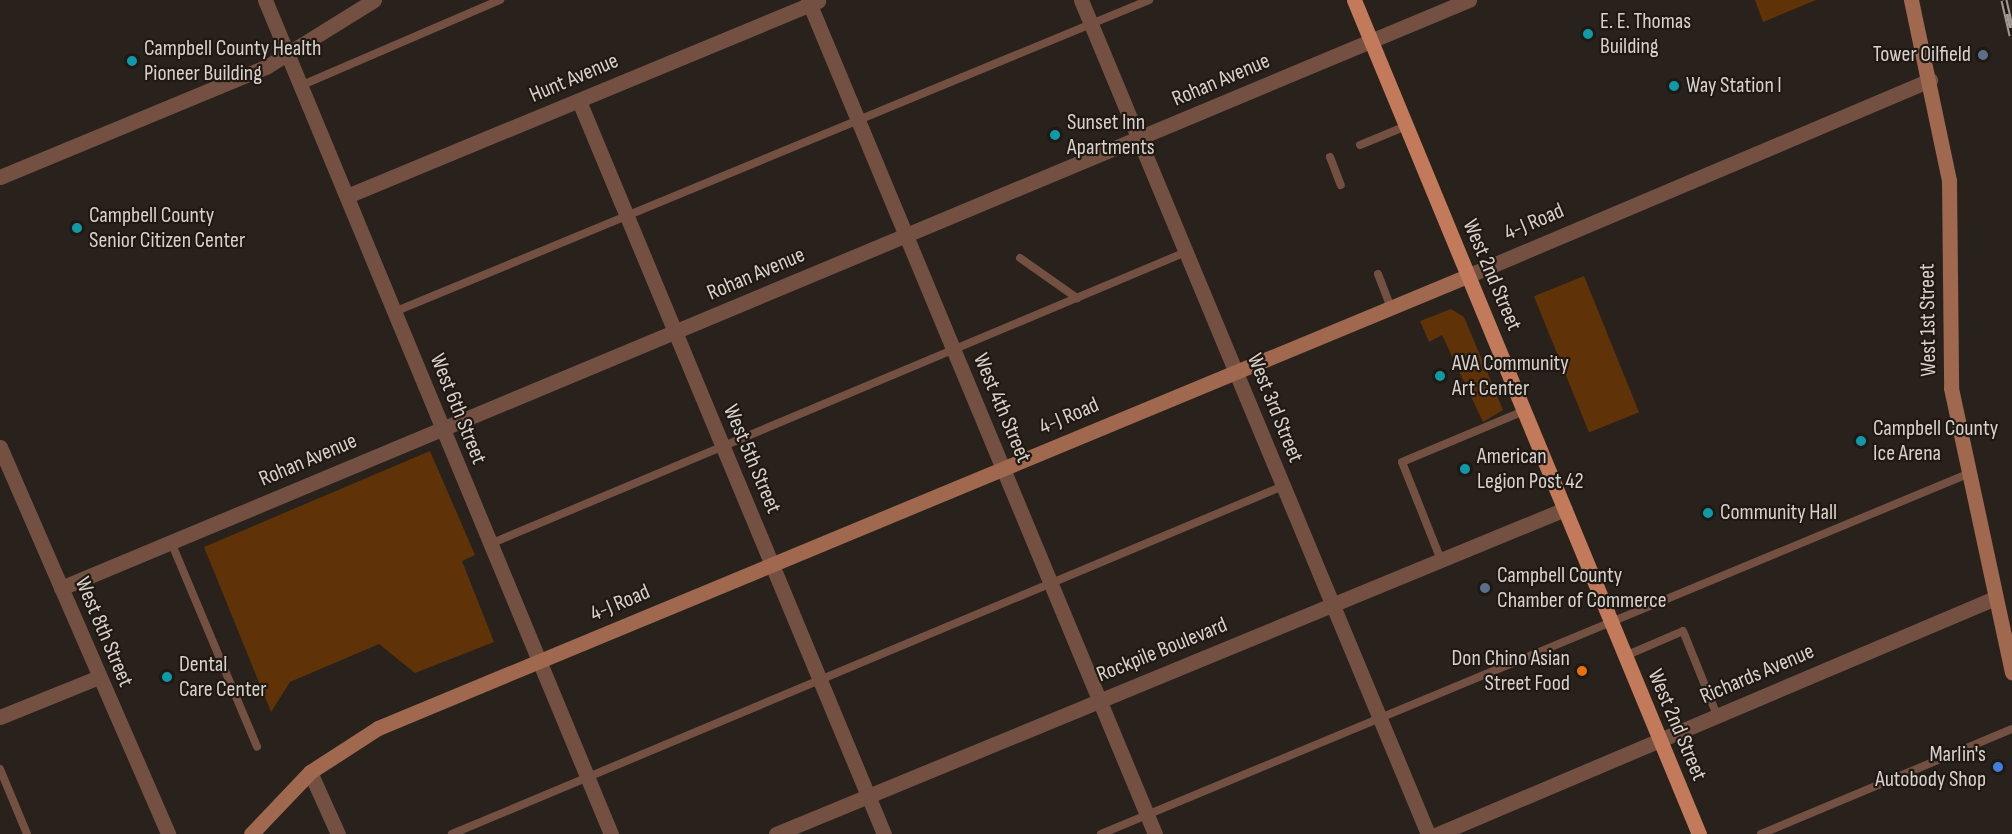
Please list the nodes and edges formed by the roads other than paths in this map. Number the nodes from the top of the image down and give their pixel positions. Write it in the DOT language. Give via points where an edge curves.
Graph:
graph roads {
  1 [pos="265,0"];
  2 [pos="375,0"];
  3 [pos="500,0"];
  4 [pos="1081,0"];
  5 [pos="1149,0"];
  6 [pos="1354,0"];
  7 [pos="1469,0"];
  8 [pos="1911,0"];
  9 [pos="812,1"];
  10 [pos="1091,24"];
  11 [pos="1371,40"];
  12 [pos="287,54"];
  13 [pos="1930,80"];
  14 [pos="300,86"];
  15 [pos="579,101"];
  16 [pos="859,121"];
  17 [pos="1406,126"];
  18 [pos="1140,139"];
  19 [pos="1360,145"];
  20 [pos="1330,157"];
  21 [pos="0,177"];
  22 [pos="1341,185"];
  23 [pos="347,196"];
  24 [pos="627,214"];
  25 [pos="906,235"];
  26 [pos="1186,252"];
  27 [pos="1020,258"];
  28 [pos="1378,274"];
  29 [pos="1467,276"];
  30 [pos="1077,298"];
  31 [pos="1391,308"];
  32 [pos="394,312"];
  33 [pos="676,333"];
  34 [pos="953,350"];
  35 [pos="1236,370"];
  36 [pos="1524,411"];
  37 [pos="442,429"];
  38 [pos="0,447"];
  39 [pos="723,447"];
  40 [pos="1003,468"];
  41 [pos="1970,473"];
  42 [pos="1283,486"];
  43 [pos="1565,509"];
  44 [pos="171,542"];
  45 [pos="490,544"];
  46 [pos="1441,560"];
  47 [pos="771,564"];
  48 [pos="1050,582"];
  49 [pos="61,588"];
  50 [pos="1995,598"];
  51 [pos="1332,604"];
  52 [pos="1611,622"];
  53 [pos="1625,656"];
  54 [pos="538,661"];
  55 [pos="2012,673"];
  56 [pos="99,677"];
  57 [pos="820,680"];
  58 [pos="1099,699"];
  59 [pos="1717,715"];
  60 [pos="0,717"];
  61 [pos="1378,717"];
  62 [pos="2012,729"];
  63 [pos="1659,740"];
  64 [pos="257,747"];
  65 [pos="0,769"];
  66 [pos="310,772"];
  67 [pos="588,777"];
  68 [pos="868,797"];
  69 [pos="1147,815"];
  70 [pos="27,834"];
  71 [pos="168,834"];
  72 [pos="251,834"];
  73 [pos="338,834"];
  74 [pos="452,834"];
  75 [pos="611,834"];
  76 [pos="776,834"];
  77 [pos="884,834"];
  78 [pos="1101,834"];
  79 [pos="1155,834"];
  80 [pos="1428,834"];
  81 [pos="1437,834"];
  82 [pos="1699,834"];
  83 [pos="1761,834"];
  1 -- 12 [label="street, West 6th Street"];
  2 -- 12 [label="street"];
  3 -- 14 [label="lane"];
  4 -- 10 [label="street, West 3rd Street"];
  5 -- 10 [label="lane"];
  6 -- 11 [label="main road, West 2nd Street"];
  7 -- 11 [label="street, Rohan Avenue"];
  8 -- 13 [label="main road, West 1st Street"];
  9 -- 15 [label="street, Hunt Avenue"];
  9 -- 16 [label="street, West 4th Street"];
  10 -- 16 [label="lane"];
  10 -- 18 [label="street, West 3rd Street"];
  11 -- 17 [label="main road, West 2nd Street"];
  11 -- 18 [label="street, Rohan Avenue"];
  12 -- 14 [label="street, West 6th Street"];
  12 -- 21 [label="street"];
  13 -- 29 [label="street, 4-J Road"];
  13 -- 41 [label="main road, West 1st Street" via="1949,181 1950,376"];
  14 -- 23 [label="street, West 6th Street"];
  15 -- 23 [label="street, Hunt Avenue"];
  15 -- 24 [label="street, West 5th Street"];
  16 -- 24 [label="lane"];
  16 -- 25 [label="street, West 4th Street"];
  17 -- 19 [label="lane"];
  17 -- 29 [label="main road, West 2nd Street"];
  18 -- 25 [label="street, Rohan Avenue"];
  18 -- 26 [label="street, West 3rd Street"];
  20 -- 22 [label="lane"];
  23 -- 32 [label="street, West 6th Street"];
  24 -- 32 [label="lane"];
  24 -- 33 [label="street, West 5th Street"];
  25 -- 33 [label="street, Rohan Avenue"];
  25 -- 34 [label="street, West 4th Street"];
  26 -- 30 [label="lane"];
  26 -- 35 [label="street, West 3rd Street"];
  27 -- 30 [label="lane"];
  28 -- 31 [label="lane"];
  29 -- 31 [label="main road, 4-J Road"];
  29 -- 36 [label="main road, West 2nd Street"];
  30 -- 34 [label="lane"];
  31 -- 35 [label="main road, 4-J Road"];
  32 -- 37 [label="street, West 6th Street"];
  33 -- 37 [label="street, Rohan Avenue"];
  33 -- 39 [label="street, West 5th Street"];
  34 -- 39 [label="lane"];
  34 -- 40 [label="street, West 4th Street"];
  35 -- 40 [label="main road, 4-J Road"];
  35 -- 42 [label="street, West 3rd Street"];
  36 -- 43 [label="main road, West 2nd Street"];
  36 -- 46 [label="lane" via="1402,462"];
  37 -- 44 [label="street, Rohan Avenue"];
  37 -- 45 [label="street, West 6th Street"];
  38 -- 49 [label="street, West 8th Street"];
  39 -- 45 [label="lane"];
  39 -- 47 [label="street, West 5th Street"];
  40 -- 47 [label="main road, 4-J Road"];
  40 -- 48 [label="street, West 4th Street"];
  41 -- 50 [label="main road, West 1st Street"];
  41 -- 52 [label="lane"];
  42 -- 48 [label="lane"];
  42 -- 51 [label="street, West 3rd Street"];
  43 -- 46 [label="street, Rockpile Boulevard"];
  43 -- 52 [label="main road, West 2nd Street"];
  44 -- 49 [label="street, Rohan Avenue"];
  44 -- 64 [label="lane"];
  45 -- 54 [label="street, West 6th Street"];
  46 -- 51 [label="street, Rockpile Boulevard"];
  47 -- 54 [label="main road, 4-J Road"];
  47 -- 57 [label="street, West 5th Street"];
  48 -- 57 [label="lane"];
  48 -- 58 [label="street, West 4th Street"];
  49 -- 56 [label="street, West 8th Street"];
  50 -- 55 [label="main road, West 1st Street"];
  50 -- 59 [label="street, Richards Avenue"];
  51 -- 58 [label="street, Rockpile Boulevard"];
  51 -- 61 [label="street, West 3rd Street"];
  52 -- 53 [label="main road, West 2nd Street"];
  52 -- 61 [label="lane"];
  53 -- 59 [label="lane" via="1683,631"];
  53 -- 63 [label="main road, West 2nd Street"];
  54 -- 66 [label="main road, 4-J Road" via="378,728"];
  54 -- 67 [label="street, West 6th Street"];
  56 -- 60 [label="street"];
  56 -- 71 [label="street, West 8th Street"];
  57 -- 67 [label="lane"];
  57 -- 68 [label="street, West 5th Street"];
  58 -- 68 [label="street, Rockpile Boulevard"];
  58 -- 69 [label="street, West 4th Street"];
  59 -- 63 [label="street, Richards Avenue"];
  61 -- 69 [label="lane"];
  61 -- 80 [label="street, West 3rd Street"];
  62 -- 83 [label="lane"];
  63 -- 81 [label="street, Richards Avenue"];
  63 -- 82 [label="main road, West 2nd Street"];
  65 -- 70 [label="lane"];
  66 -- 72 [label="main road, 4-J Road"];
  66 -- 73 [label="street"];
  67 -- 74 [label="lane"];
  67 -- 75 [label="street, West 6th Street"];
  68 -- 76 [label="street, Rockpile Boulevard"];
  68 -- 77 [label="street, West 5th Street"];
  69 -- 78 [label="lane"];
  69 -- 79 [label="street, West 4th Street"];
}
